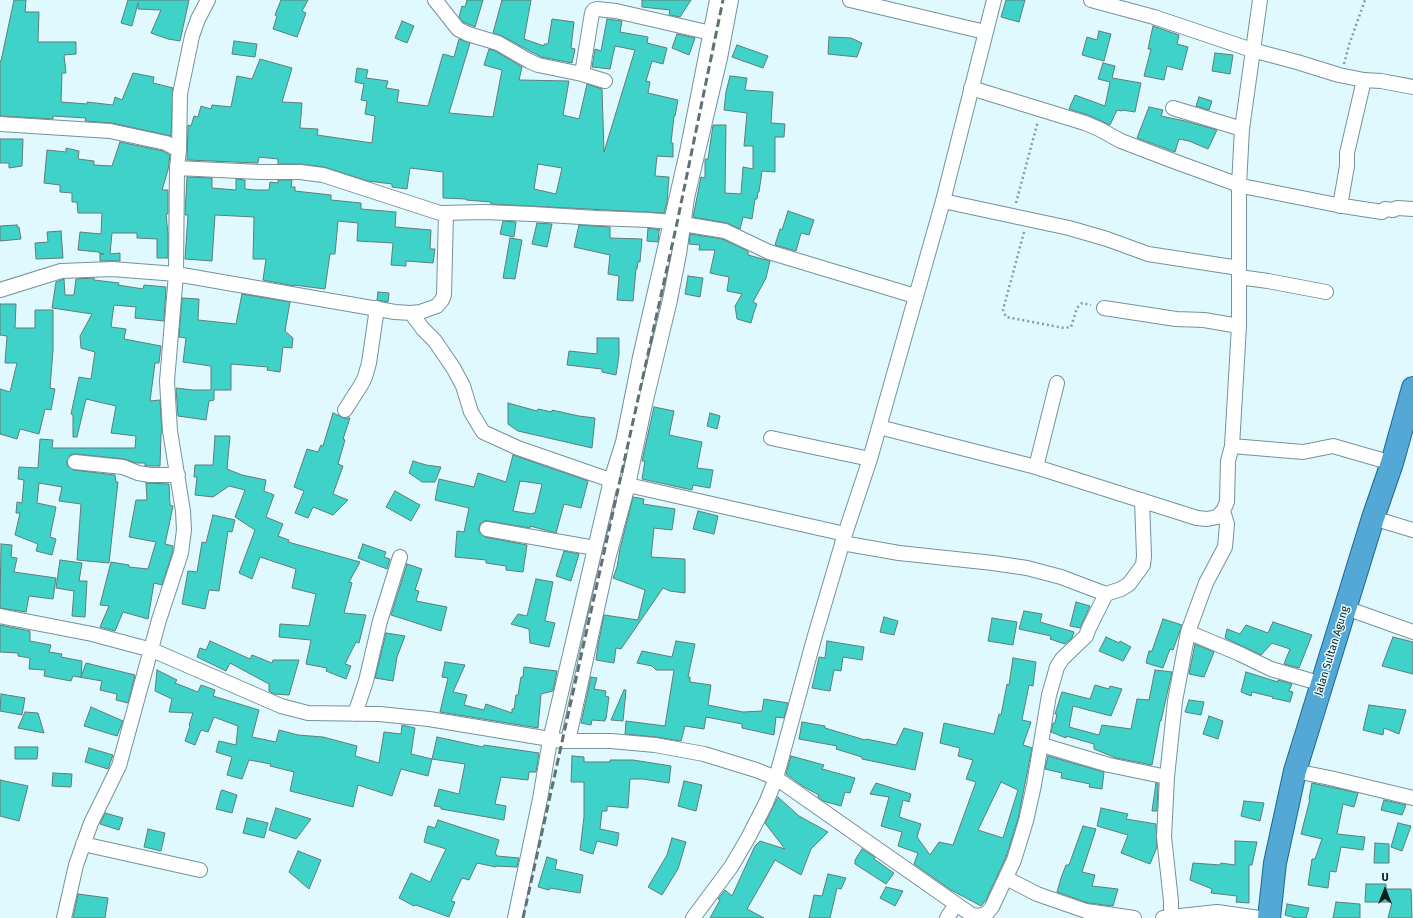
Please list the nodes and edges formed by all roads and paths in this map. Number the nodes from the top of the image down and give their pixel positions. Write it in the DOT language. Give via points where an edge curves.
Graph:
graph roads {
  1 [pos="208,0"];
  2 [pos="435,0"];
  3 [pos="717,0"];
  4 [pos="731,0"];
  5 [pos="850,0"];
  6 [pos="994,0"];
  7 [pos="1091,0"];
  8 [pos="1260,0"];
  9 [pos="1365,0"];
  10 [pos="985,32"];
  11 [pos="711,33"];
  12 [pos="1258,52"];
  13 [pos="582,74"];
  14 [pos="1341,76"];
  15 [pos="605,80"];
  16 [pos="1364,80"];
  17 [pos="1413,87"];
  18 [pos="971,88"];
  19 [pos="1174,108"];
  20 [pos="1042,109"];
  21 [pos="0,124"];
  22 [pos="1242,129"];
  23 [pos="179,150"];
  24 [pos="177,168"];
  25 [pos="1244,186"];
  26 [pos="943,201"];
  27 [pos="1340,206"];
  28 [pos="1413,209"];
  29 [pos="446,213"];
  30 [pos="1012,216"];
  31 [pos="1027,219"];
  32 [pos="677,223"];
  33 [pos="176,274"];
  34 [pos="1243,275"];
  35 [pos="0,290"];
  36 [pos="1326,292"];
  37 [pos="915,296"];
  38 [pos="377,308"];
  39 [pos="1104,308"];
  40 [pos="411,313"];
  41 [pos="1239,326"];
  42 [pos="1057,382"];
  43 [pos="1413,388"];
  44 [pos="345,410"];
  45 [pos="879,427"];
  46 [pos="771,438"];
  47 [pos="1238,446"];
  48 [pos="870,459"];
  49 [pos="75,462"];
  50 [pos="1392,463"];
  51 [pos="1036,467"];
  52 [pos="178,475"];
  53 [pos="610,480"];
  54 [pos="628,485"];
  55 [pos="1142,500"];
  56 [pos="1223,511"];
  57 [pos="1374,518"];
  58 [pos="487,529"];
  59 [pos="1413,530"];
  60 [pos="843,539"];
  61 [pos="595,548"];
  62 [pos="400,557"];
  63 [pos="1106,594"];
  64 [pos="1346,608"];
  65 [pos="0,616"];
  66 [pos="1413,632"];
  67 [pos="1191,634"];
  68 [pos="152,650"];
  69 [pos="1322,684"];
  70 [pos="355,714"];
  71 [pos="550,740"];
  72 [pos="568,742"];
  73 [pos="1042,745"];
  74 [pos="1295,771"];
  75 [pos="1167,777"];
  76 [pos="776,778"];
  77 [pos="1413,798"];
  78 [pos="83,844"];
  79 [pos="200,870"];
  80 [pos="1006,878"];
  81 [pos="956,904"];
  82 [pos="1167,917"];
  83 [pos="64,918"];
  84 [pos="515,918"];
  85 [pos="693,918"];
  86 [pos="947,918"];
  87 [pos="1134,918"];
  88 [pos="1260,918"];
  89 [pos="1269,918"];
  1 -- 23 [label="street" via="192,36 180,94"];
  2 -- 13 [label="street" via="458,29 498,43 538,65"];
  3 -- 11 [label="street"];
  4 -- 32 [label="street" via="687,198"];
  5 -- 10 [label="street"];
  6 -- 10 [label="street"];
  7 -- 12 [label="street" via="1154,17"];
  8 -- 12 [label="street"];
  9 -- 14 [label="path"];
  10 -- 18 [label="street"];
  11 -- 13 [label="street" via="597,9 592,13"];
  11 -- 32 [label="street" via="687,152"];
  12 -- 14 [label="street"];
  12 -- 22 [label="street"];
  13 -- 15 [label="street"];
  14 -- 16 [label="street"];
  16 -- 17 [label="street" via="1381,80"];
  16 -- 27 [label="street" via="1348,153"];
  18 -- 20 [label="street"];
  18 -- 26 [label="street"];
  19 -- 22 [label="street"];
  20 -- 25 [label="street" via="1095,126 1122,141"];
  20 -- 30 [label="path"];
  21 -- 23 [label="street" via="110,131 166,143"];
  22 -- 25 [label="street"];
  23 -- 24 [label="street"];
  24 -- 29 [label="street" via="322,175 412,205"];
  24 -- 33 [label="street"];
  25 -- 27 [label="street"];
  25 -- 34 [label="street"];
  26 -- 30 [label="street"];
  26 -- 37 [label="street"];
  27 -- 28 [label="street" via="1382,212 1385,209"];
  29 -- 32 [label="street" via="532,214"];
  29 -- 40 [label="street" via="444,295 440,303 432,308"];
  30 -- 31 [label="street"];
  31 -- 34 [label="street" via="1107,238 1148,254"];
  31 -- 39 [label="path" via="1003,310 1006,317 1064,328 1071,327 1077,308 1082,303"];
  32 -- 37 [label="street" via="725,231 769,252"];
  32 -- 53 [label="street" via="640,357 623,442"];
  32 -- 54 [label="street" via="679,254"];
  33 -- 35 [label="street" via="112,269 61,271"];
  33 -- 38 [label="street"];
  33 -- 52 [label="street" via="167,381 170,431"];
  34 -- 36 [label="street"];
  34 -- 41 [label="street"];
  37 -- 45 [label="street"];
  38 -- 40 [label="street"];
  38 -- 44 [label="street" via="370,363 361,385"];
  39 -- 41 [label="street"];
  40 -- 53 [label="street" via="454,368 471,412 483,432 518,448"];
  41 -- 47 [label="street"];
  42 -- 51 [label="street"];
  43 -- 50 [label="highway, Jalan Sultan Agung"];
  45 -- 48 [label="street"];
  45 -- 51 [label="street"];
  46 -- 48 [label="street"];
  47 -- 50 [label="street" via="1303,452 1333,446"];
  47 -- 56 [label="street" via="1228,461 1227,502"];
  48 -- 60 [label="street"];
  49 -- 52 [label="street" via="123,467 150,475"];
  50 -- 57 [label="highway, Jalan Sultan Agung"];
  51 -- 55 [label="street"];
  52 -- 68 [label="street" via="184,530 181,553"];
  53 -- 54 [label="street"];
  53 -- 61 [label="street"];
  54 -- 60 [label="street"];
  54 -- 72 [label="street" via="608,559"];
  55 -- 56 [label="street" via="1207,520 1217,517"];
  55 -- 63 [label="street" via="1143,565 1129,584"];
  56 -- 67 [label="street" via="1226,524 1225,547 1206,583"];
  57 -- 59 [label="street"];
  57 -- 64 [label="highway, Jalan Sultan Agung"];
  58 -- 61 [label="street"];
  60 -- 63 [label="street" via="898,553 993,562 1027,568 1061,577"];
  60 -- 76 [label="street"];
  61 -- 71 [label="street"];
  62 -- 70 [label="street"];
  63 -- 73 [label="street" via="1086,636 1057,667 1049,695"];
  64 -- 66 [label="street"];
  64 -- 69 [label="highway, Jalan Sultan Agung"];
  65 -- 68 [label="street" via="92,634"];
  67 -- 69 [label="street" via="1271,669"];
  67 -- 75 [label="street" via="1175,701"];
  68 -- 70 [label="street" via="282,706 308,713"];
  68 -- 78 [label="street" via="119,766"];
  69 -- 74 [label="highway, Jalan Sultan Agung"];
  70 -- 71 [label="street" via="429,719"];
  71 -- 72 [label="street"];
  71 -- 84 [label="street"];
  72 -- 76 [label="street" via="611,741 662,746 704,754"];
  73 -- 75 [label="street" via="1109,765"];
  73 -- 80 [label="street" via="1026,821"];
  74 -- 77 [label="street"];
  74 -- 89 [label="highway, Jalan Sultan Agung" via="1275,862"];
  75 -- 82 [label="street" via="1164,837 1171,901"];
  76 -- 81 [label="street"];
  76 -- 85 [label="street" via="766,803 731,867"];
  78 -- 79 [label="street"];
  78 -- 83 [label="street"];
  80 -- 81 [label="street" via="992,907 986,913 980,916 972,915"];
  80 -- 87 [label="street" via="1037,894 1086,911"];
  81 -- 86 [label="street"];
  82 -- 88 [label="street" via="1217,912"];
}
